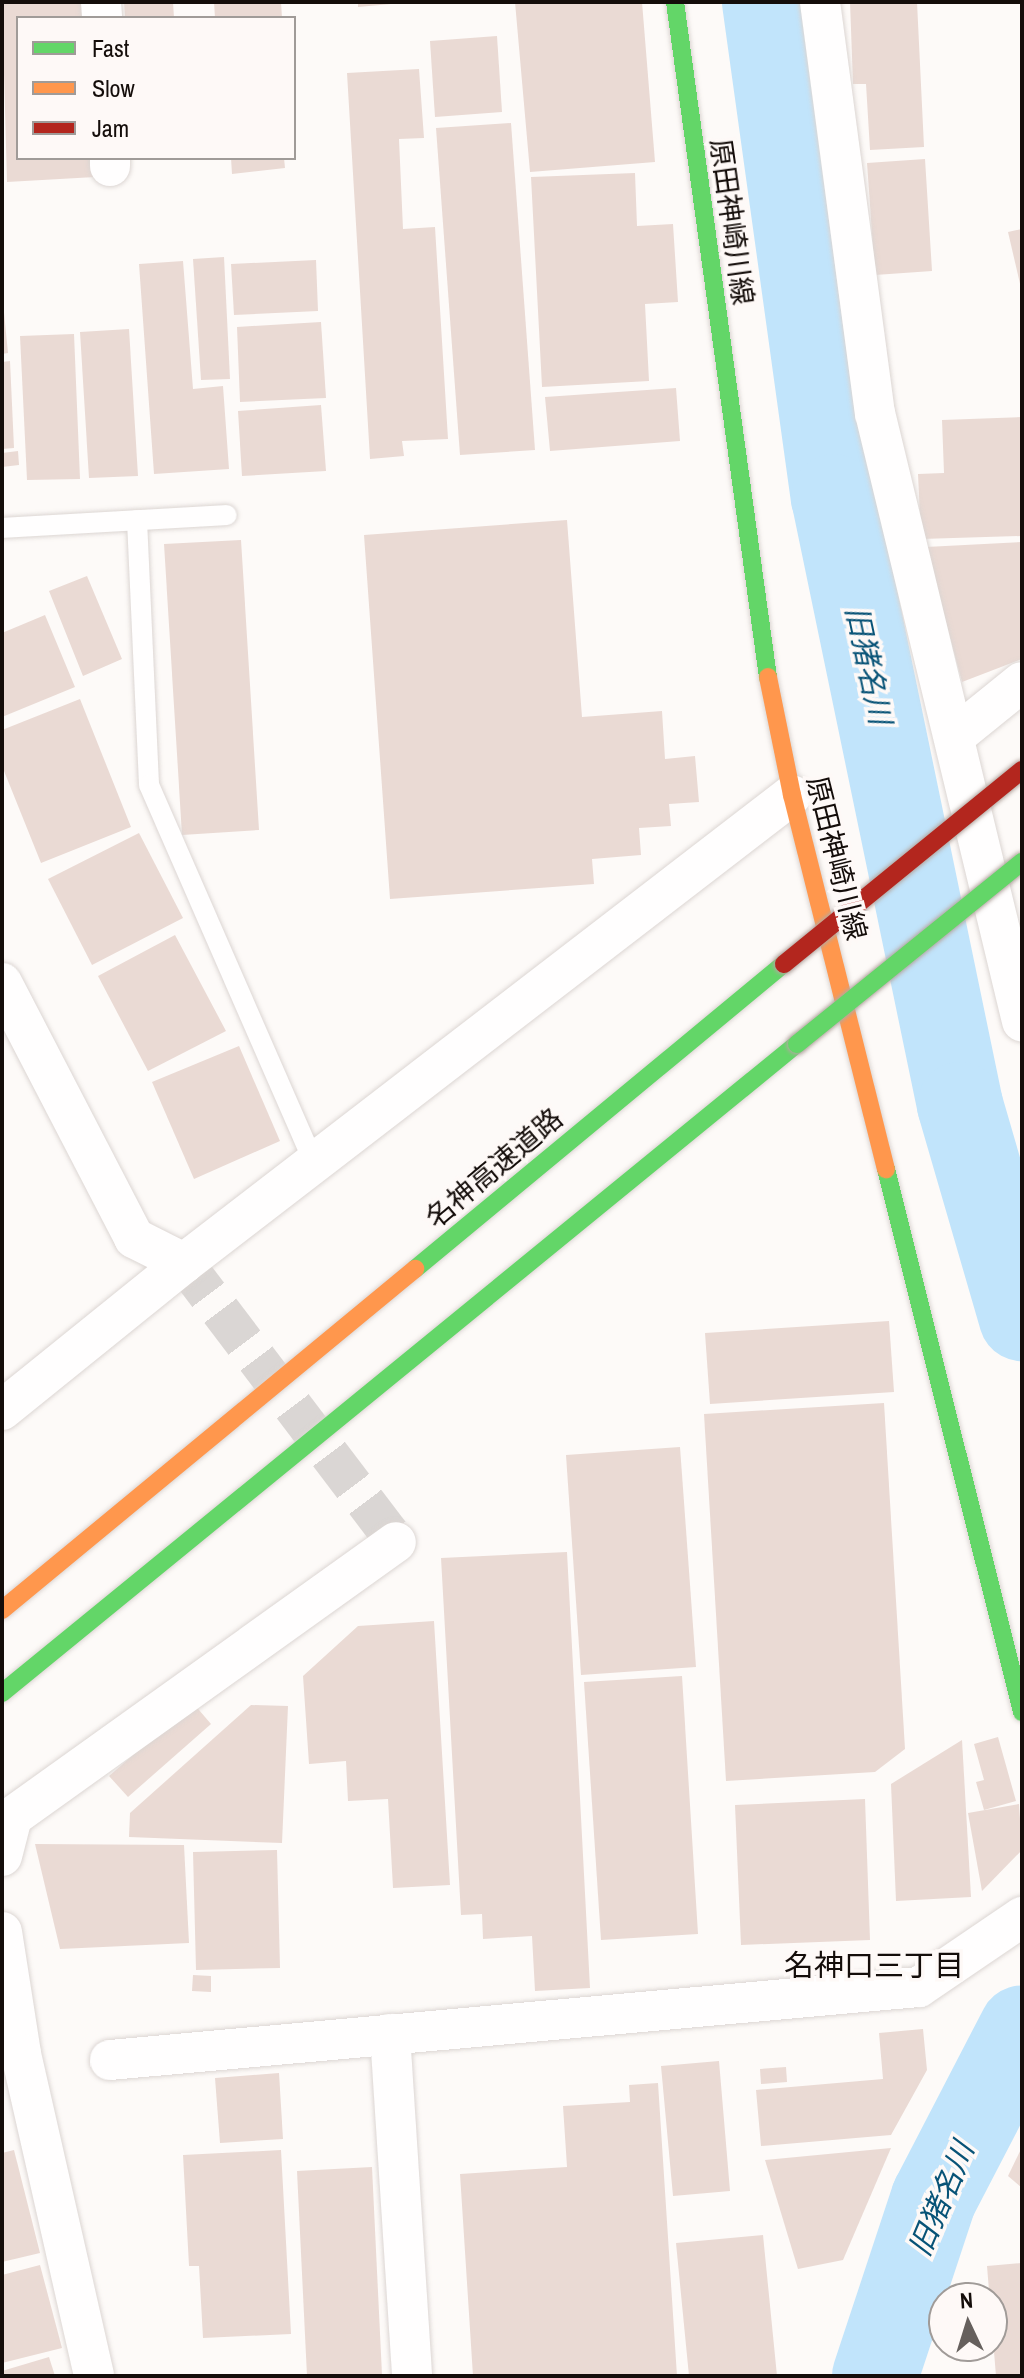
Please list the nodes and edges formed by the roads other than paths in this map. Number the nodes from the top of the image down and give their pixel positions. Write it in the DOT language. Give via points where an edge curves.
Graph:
graph roads {
  1 [pos="675,2"];
  2 [pos="820,2"];
  3 [pos="227,515"];
  4 [pos="137,520"];
  5 [pos="2,528"];
  6 [pos="1022,682"];
  7 [pos="954,737"];
  8 [pos="1022,770"];
  9 [pos="792,795"];
  10 [pos="1022,862"];
  11 [pos="1015,945"];
  12 [pos="2,983"];
  13 [pos="1022,1021"];
  14 [pos="314,1162"];
  15 [pos="184,1263"];
  16 [pos="2,1410"];
  17 [pos="396,1542"];
  18 [pos="2,1610"];
  19 [pos="2,1693"];
  20 [pos="1022,1712"];
  21 [pos="2,1856"];
  22 [pos="1022,1917"];
  23 [pos="2,1932"];
  24 [pos="390,2034"];
  25 [pos="110,2060"];
  26 [pos="94,2376"];
  27 [pos="412,2376"];
  1 -- 9 [label="main road, 原田神崎川線" via="758,625"];
  2 -- 7 [label="street" via="875,413"];
  3 -- 4 [label="lane"];
  4 -- 5 [label="lane"];
  4 -- 14 [label="lane" via="149,785"];
  6 -- 7 [label="street"];
  7 -- 11 [label="street"];
  8 -- 18 [label="main road, 名神高速道路, bridge"];
  9 -- 14 [label="street"];
  9 -- 20 [label="main road, 原田神崎川線"];
  10 -- 19 [label="main road, bridge"];
  11 -- 13 [label="street"];
  12 -- 15 [label="street" via="134,1238"];
  14 -- 15 [label="street"];
  15 -- 16 [label="street"];
  17 -- 21 [label="street" via="12,1817"];
  22 -- 24 [label="street" via="919,1987"];
  23 -- 26 [label="street" via="21,2054"];
  24 -- 25 [label="street"];
  24 -- 27 [label="street"];
}
